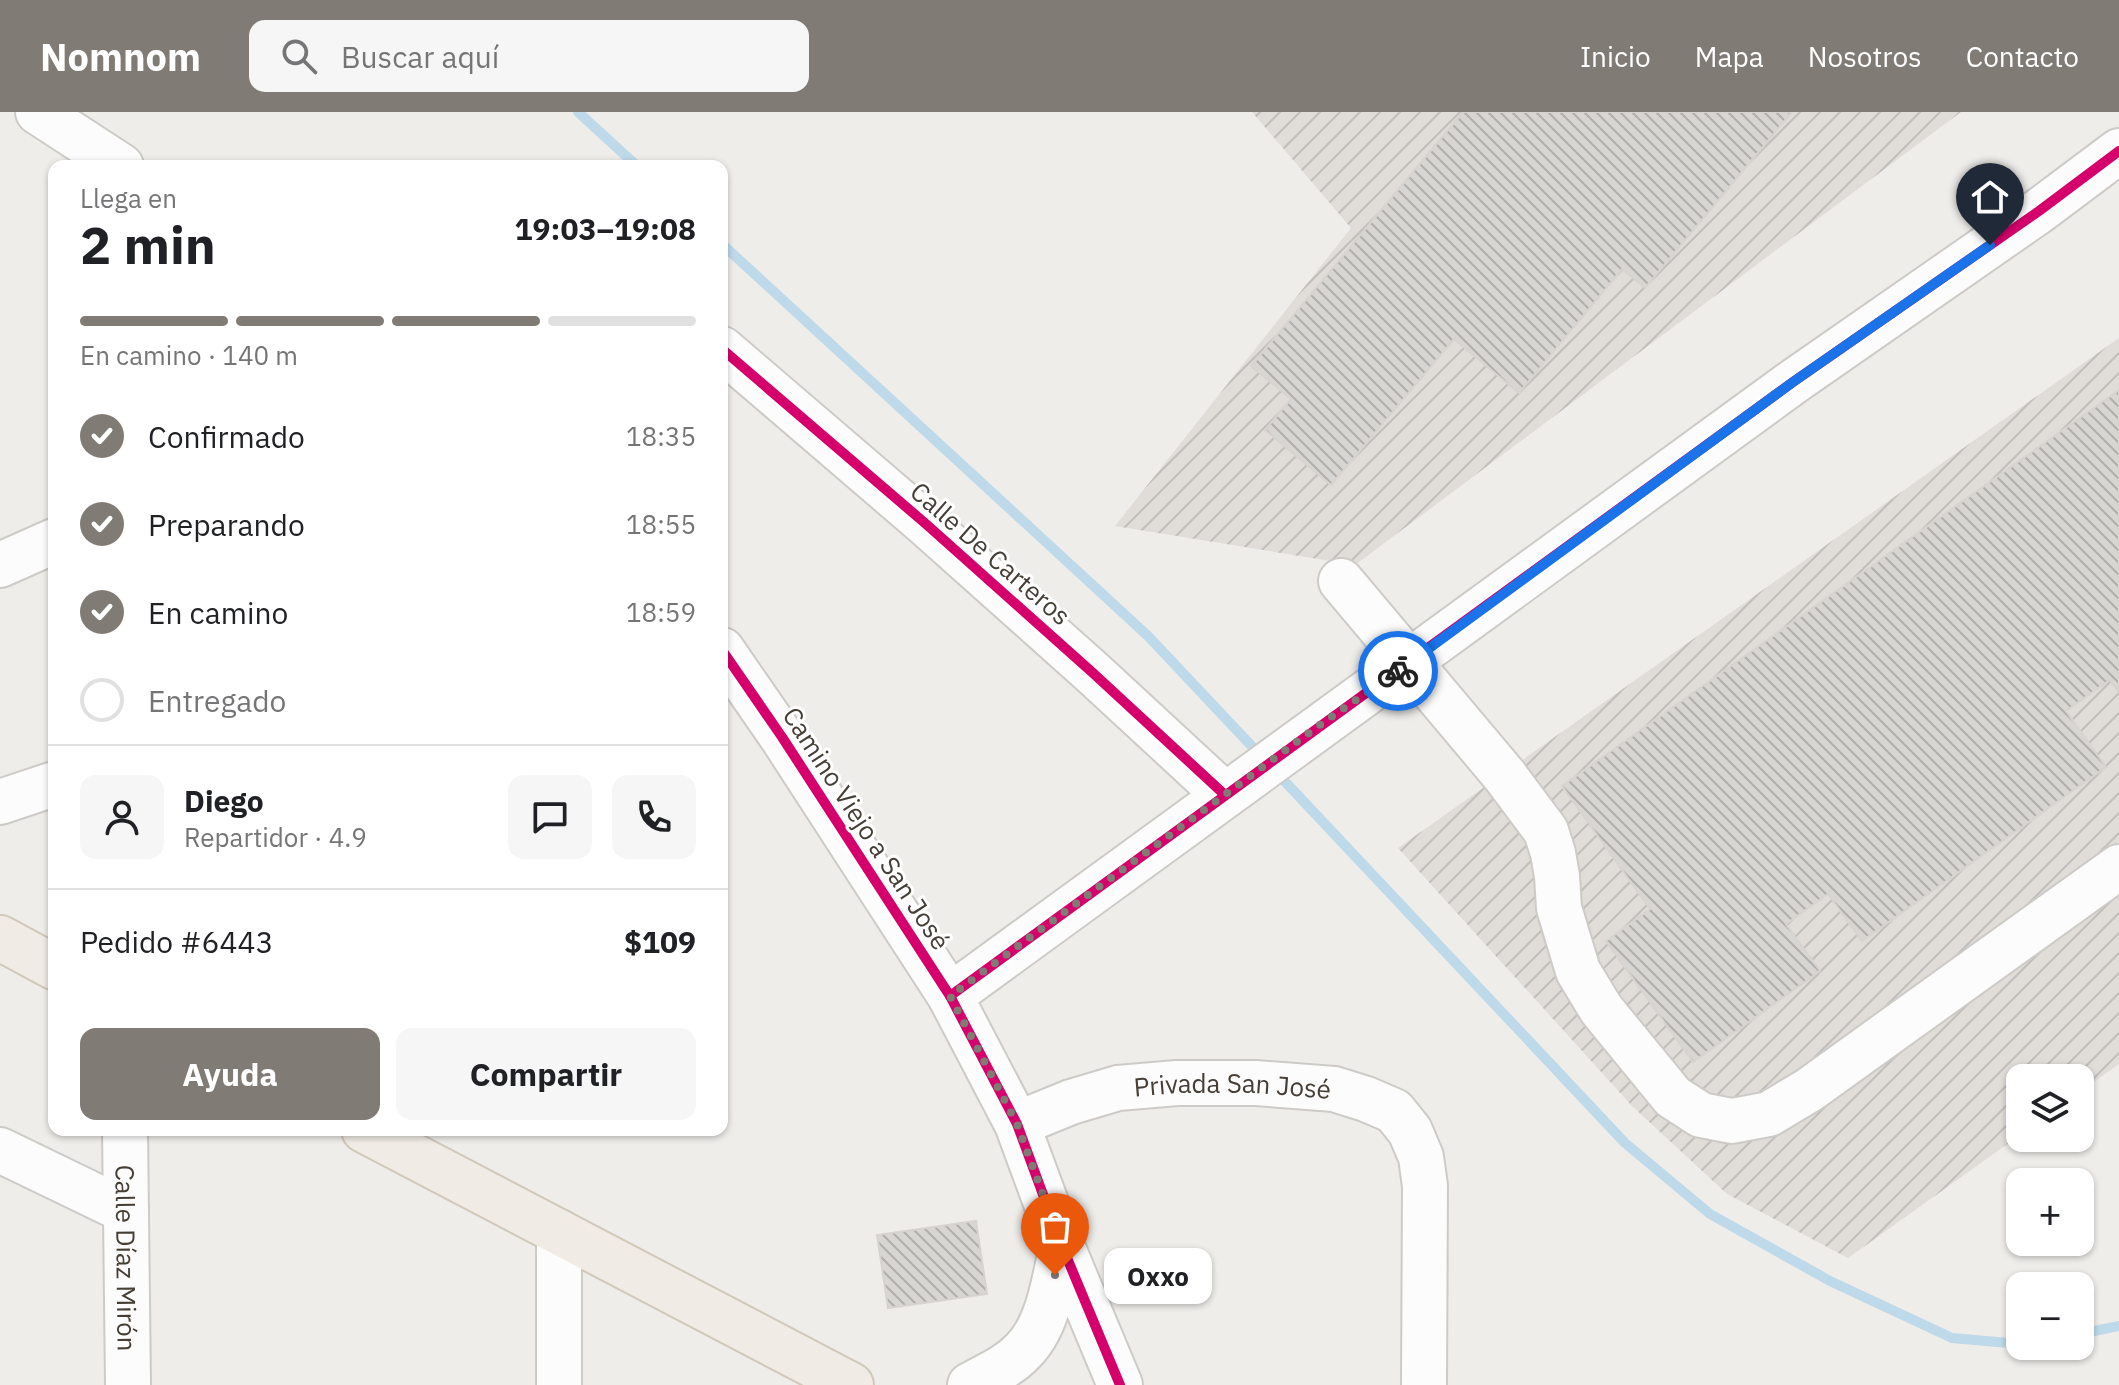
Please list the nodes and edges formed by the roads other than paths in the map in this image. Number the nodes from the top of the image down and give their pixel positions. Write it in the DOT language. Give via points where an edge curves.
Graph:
graph roads {
  1 [pos="38,112"];
  2 [pos="2119,151"];
  3 [pos="112,160"];
  4 [pos="728,354"];
  5 [pos="48,544"];
  6 [pos="0,565"];
  7 [pos="1341,581"];
  8 [pos="728,659"];
  9 [pos="1411,662"];
  10 [pos="48,786"];
  11 [pos="1231,791"];
  12 [pos="0,802"];
  13 [pos="2119,867"];
  14 [pos="0,938"];
  15 [pos="48,964"];
  16 [pos="950,996"];
  17 [pos="1017,1124"];
  18 [pos="125,1136"];
  19 [pos="375,1136"];
  20 [pos="0,1150"];
  21 [pos="126,1211"];
  22 [pos="559,1232"];
  23 [pos="1062,1246"];
  24 [pos="128,1385"];
  25 [pos="559,1385"];
  26 [pos="851,1385"];
  27 [pos="970,1385"];
  28 [pos="1120,1385"];
  29 [pos="1424,1385"];
  1 -- 3 [label="street"];
  2 -- 9 [label="street"];
  4 -- 11 [label="street, Calle De Carteros"];
  5 -- 6 [label="street"];
  7 -- 9 [label="street"];
  8 -- 16 [label="street, Camino Viejo a San José"];
  9 -- 11 [label="street"];
  9 -- 13 [label="street" via="1546,831 1568,940 1578,971 1601,1009 1673,1097 1701,1115 1732,1121 1769,1114"];
  10 -- 12 [label="street"];
  11 -- 16 [label="street"];
  14 -- 15 [label="main road"];
  16 -- 17 [label="street, Camino Viejo a San José"];
  17 -- 23 [label="street, Camino Viejo a San José"];
  17 -- 29 [label="street, Privada San José" via="1118,1088 1177,1083 1334,1089 1394,1111 1421,1157 1425,1186"];
  18 -- 21 [label="street, Calle Díaz Mirón"];
  19 -- 22 [label="main road"];
  20 -- 21 [label="street"];
  21 -- 24 [label="street, Calle Díaz Mirón"];
  22 -- 25 [label="street"];
  22 -- 26 [label="main road"];
  23 -- 27 [label="street" via="1048,1303 1025,1350"];
  23 -- 28 [label="street, Camino Viejo a San José"];
}
